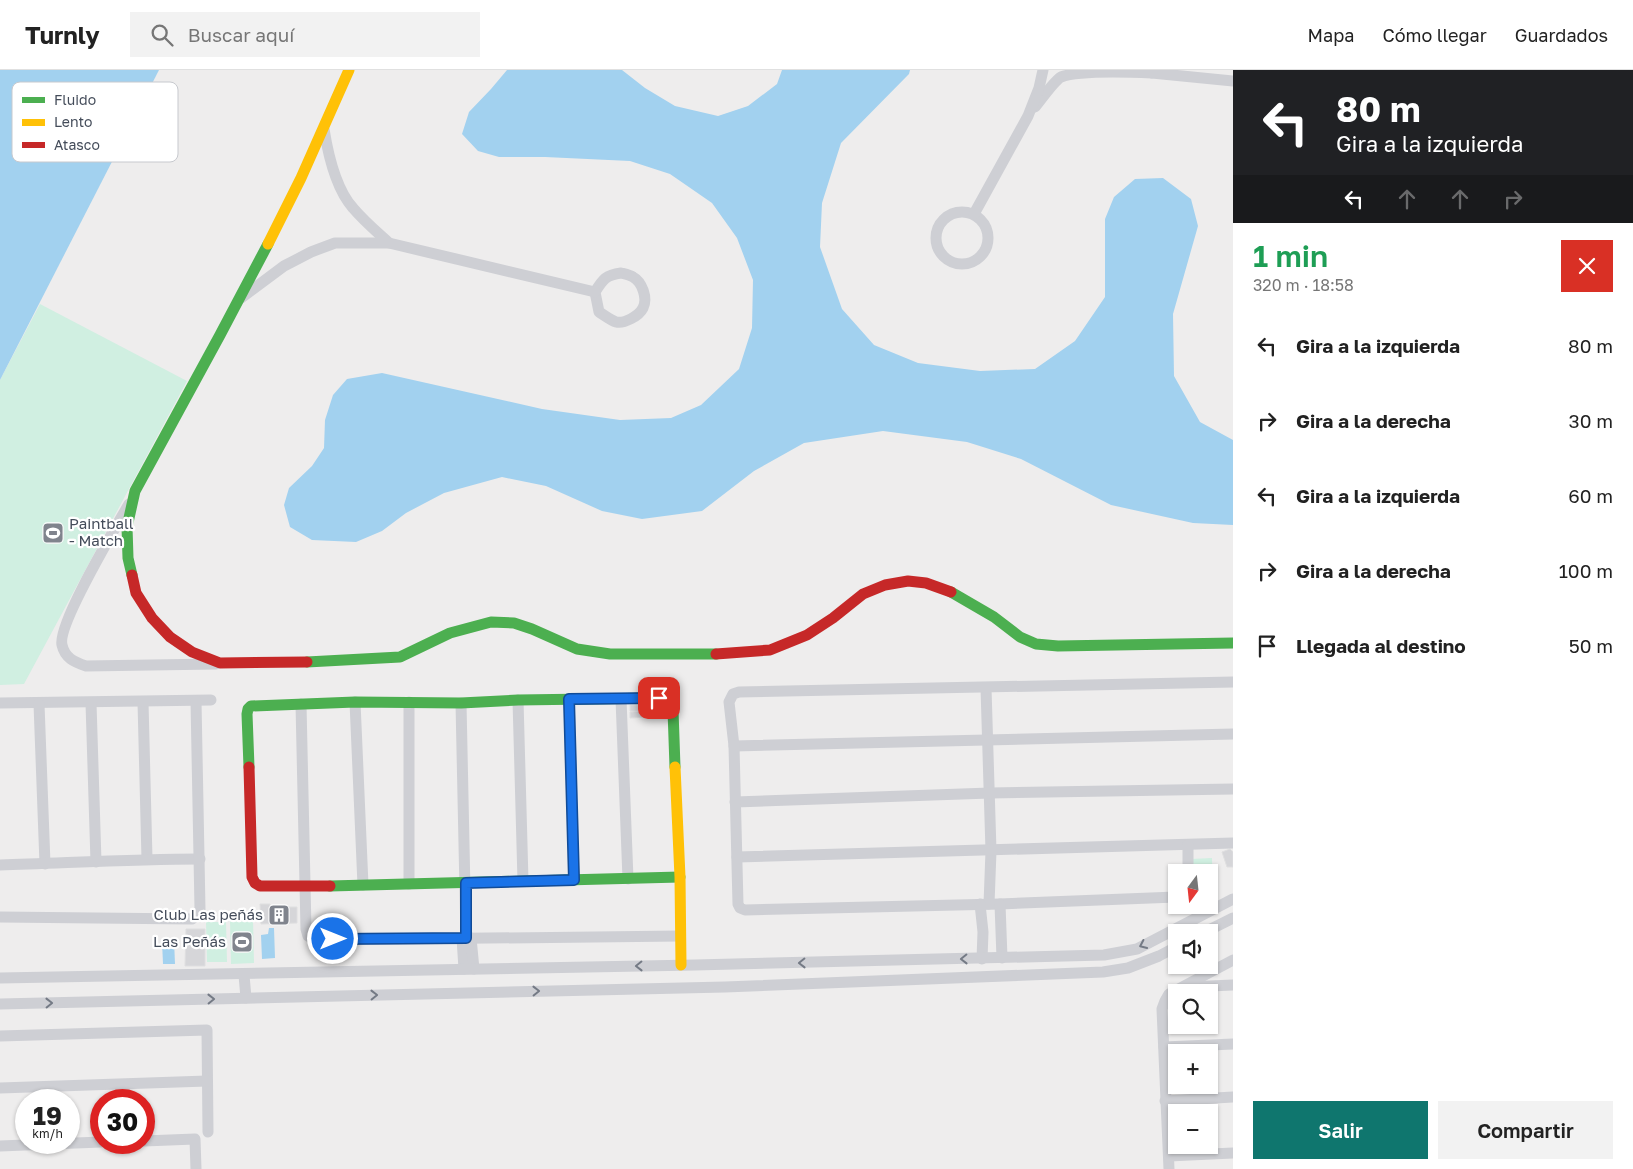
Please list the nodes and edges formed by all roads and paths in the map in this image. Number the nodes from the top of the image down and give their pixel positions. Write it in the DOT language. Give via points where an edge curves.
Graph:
graph roads {
  1 [pos="349,70"];
  2 [pos="1043,70"];
  3 [pos="1149,71"];
  4 [pos="1233,81"];
  5 [pos="1028,116"];
  6 [pos="324,129"];
  7 [pos="974,214"];
  8 [pos="389,243"];
  9 [pos="595,292"];
  10 [pos="241,298"];
  11 [pos="136,491"];
  12 [pos="1233,643"];
  13 [pos="220,664"];
  14 [pos="1233,682"];
  15 [pos="986,688"];
  16 [pos="621,698"];
  17 [pos="569,699"];
  18 [pos="211,700"];
  19 [pos="518,700"];
  20 [pos="196,701"];
  21 [pos="143,702"];
  22 [pos="355,702"];
  23 [pos="409,702"];
  24 [pos="0,703"];
  25 [pos="92,703"];
  26 [pos="461,703"];
  27 [pos="39,704"];
  28 [pos="301,704"];
  29 [pos="1233,734"];
  30 [pos="987,740"];
  31 [pos="734,746"];
  32 [pos="1233,789"];
  33 [pos="990,793"];
  34 [pos="735,802"];
  35 [pos="1233,843"];
  36 [pos="1188,845"];
  37 [pos="991,851"];
  38 [pos="737,857"];
  39 [pos="200,859"];
  40 [pos="147,860"];
  41 [pos="96,862"];
  42 [pos="45,864"];
  43 [pos="1188,864"];
  44 [pos="0,865"];
  45 [pos="680,878"];
  46 [pos="628,879"];
  47 [pos="574,880"];
  48 [pos="523,881"];
  49 [pos="466,883"];
  50 [pos="408,884"];
  51 [pos="363,885"];
  52 [pos="305,887"];
  53 [pos="1168,897"];
  54 [pos="1233,899"];
  55 [pos="990,904"];
  56 [pos="0,917"];
  57 [pos="1233,918"];
  58 [pos="1218,925"];
  59 [pos="680,936"];
  60 [pos="467,938"];
  61 [pos="1125,951"];
  62 [pos="1168,951"];
  63 [pos="1002,958"];
  64 [pos="982,959"];
  65 [pos="1233,960"];
  66 [pos="681,965"];
  67 [pos="695,965"];
  68 [pos="1128,968"];
  69 [pos="469,969"];
  70 [pos="244,975"];
  71 [pos="0,978"];
  72 [pos="1188,984"];
  73 [pos="1233,985"];
  74 [pos="1218,986"];
  75 [pos="696,988"];
  76 [pos="1168,996"];
  77 [pos="246,998"];
  78 [pos="0,1004"];
  79 [pos="0,1036"];
  80 [pos="1233,1044"];
  81 [pos="1164,1047"];
  82 [pos="207,1081"];
  83 [pos="0,1088"];
  84 [pos="1233,1097"];
  85 [pos="1165,1101"];
  86 [pos="208,1132"];
  87 [pos="155,1141"];
  88 [pos="90,1142"];
  89 [pos="0,1146"];
  90 [pos="1233,1153"];
  91 [pos="1169,1156"];
  92 [pos="196,1169"];
  93 [pos="1169,1169"];
  1 -- 6 [label="street"];
  2 -- 5 [label="street"];
  3 -- 4 [label="street"];
  3 -- 5 [label="street" via="1087,71 1061,77"];
  5 -- 7 [label="street"];
  6 -- 8 [label="street" via="328,152 343,193 352,207"];
  6 -- 10 [label="street"];
  7 -- 7 [label="street" via="957,212 942,220 936,236 940,252 954,262 970,263 983,254 989,240 985,224"];
  8 -- 9 [label="street"];
  8 -- 10 [label="street" via="335,243 284,266"];
  9 -- 9 [label="street" via="599,312 617,322 627,321 643,308 642,286 632,276 609,274"];
  10 -- 11 [label="street"];
  11 -- 13 [label="street" via="127,527 128,558 136,593 152,618 170,637 192,652"];
  11 -- 13 [label="street" via="62,633 61,643 66,654 72,661 86,666"];
  12 -- 13 [label="street" via="1036,644 946,589 908,581 862,594 807,635 770,650 716,654 610,654 577,649 514,624 491,622 450,633 400,657"];
  14 -- 15 [label="street"];
  15 -- 30 [label="street"];
  15 -- 31 [label="street" via="739,692 733,694 729,702"];
  16 -- 17 [label="street"];
  16 -- 45 [label="street" via="659,698 669,701 674,710"];
  16 -- 46 [label="street"];
  17 -- 19 [label="street"];
  17 -- 47 [label="street"];
  18 -- 20 [label="street"];
  19 -- 26 [label="street"];
  19 -- 48 [label="street"];
  20 -- 21 [label="street"];
  20 -- 39 [label="street"];
  21 -- 25 [label="street"];
  21 -- 40 [label="street"];
  22 -- 23 [label="street"];
  22 -- 28 [label="street"];
  22 -- 51 [label="street"];
  23 -- 26 [label="street"];
  23 -- 50 [label="street"];
  24 -- 27 [label="street"];
  25 -- 27 [label="street"];
  25 -- 41 [label="street"];
  26 -- 49 [label="street"];
  27 -- 42 [label="street"];
  28 -- 52 [label="street"];
  28 -- 52 [label="street" via="252,706 248,709 247,723 252,877 260,886"];
  29 -- 30 [label="street"];
  30 -- 31 [label="street"];
  30 -- 33 [label="street"];
  31 -- 34 [label="street"];
  32 -- 33 [label="street"];
  33 -- 34 [label="street"];
  33 -- 37 [label="street"];
  34 -- 38 [label="street"];
  35 -- 36 [label="street"];
  36 -- 37 [label="street"];
  36 -- 43 [label="street"];
  37 -- 38 [label="street"];
  37 -- 55 [label="street"];
  38 -- 55 [label="street" via="738,904 745,910"];
  39 -- 40 [label="street"];
  39 -- 56 [label="street" via="200,910 192,919"];
  40 -- 41 [label="street"];
  41 -- 42 [label="street"];
  42 -- 44 [label="street"];
  45 -- 46 [label="street"];
  45 -- 59 [label="street"];
  46 -- 47 [label="street"];
  47 -- 48 [label="street"];
  48 -- 49 [label="street"];
  49 -- 50 [label="street"];
  49 -- 60 [label="street"];
  50 -- 51 [label="street"];
  51 -- 52 [label="street"];
  52 -- 60 [label="street" via="306,929 308,936 315,940"];
  53 -- 55 [label="street"];
  54 -- 61 [label="street, one-way" via="1137,949"];
  55 -- 63 [label="street"];
  55 -- 64 [label="street" via="983,932"];
  57 -- 58 [label="street"];
  59 -- 60 [label="street"];
  59 -- 66 [label="street"];
  60 -- 69 [label="street"];
  61 -- 63 [label="street" via="1104,955"];
  61 -- 68 [label="street"];
  62 -- 68 [label="street"];
  63 -- 64 [label="street"];
  64 -- 67 [label="street, one-way"];
  65 -- 72 [label="street"];
  66 -- 67 [label="street"];
  66 -- 69 [label="street, one-way"];
  67 -- 75 [label="street"];
  68 -- 75 [label="street" via="1103,972"];
  69 -- 70 [label="street"];
  70 -- 71 [label="street"];
  70 -- 77 [label="street"];
  73 -- 74 [label="street"];
  77 -- 75 [label="street, one-way"];
  76 -- 81 [label="street" via="1162,1009"];
  78 -- 77 [label="street, one-way"];
  79 -- 82 [label="street" via="207,1030"];
  80 -- 81 [label="street"];
  81 -- 85 [label="street"];
  82 -- 83 [label="street"];
  82 -- 86 [label="street"];
  84 -- 85 [label="street"];
  85 -- 91 [label="street"];
  87 -- 92 [label="street" via="195,1139"];
  88 -- 89 [label="street"];
  90 -- 91 [label="street"];
  91 -- 93 [label="street"];
}
